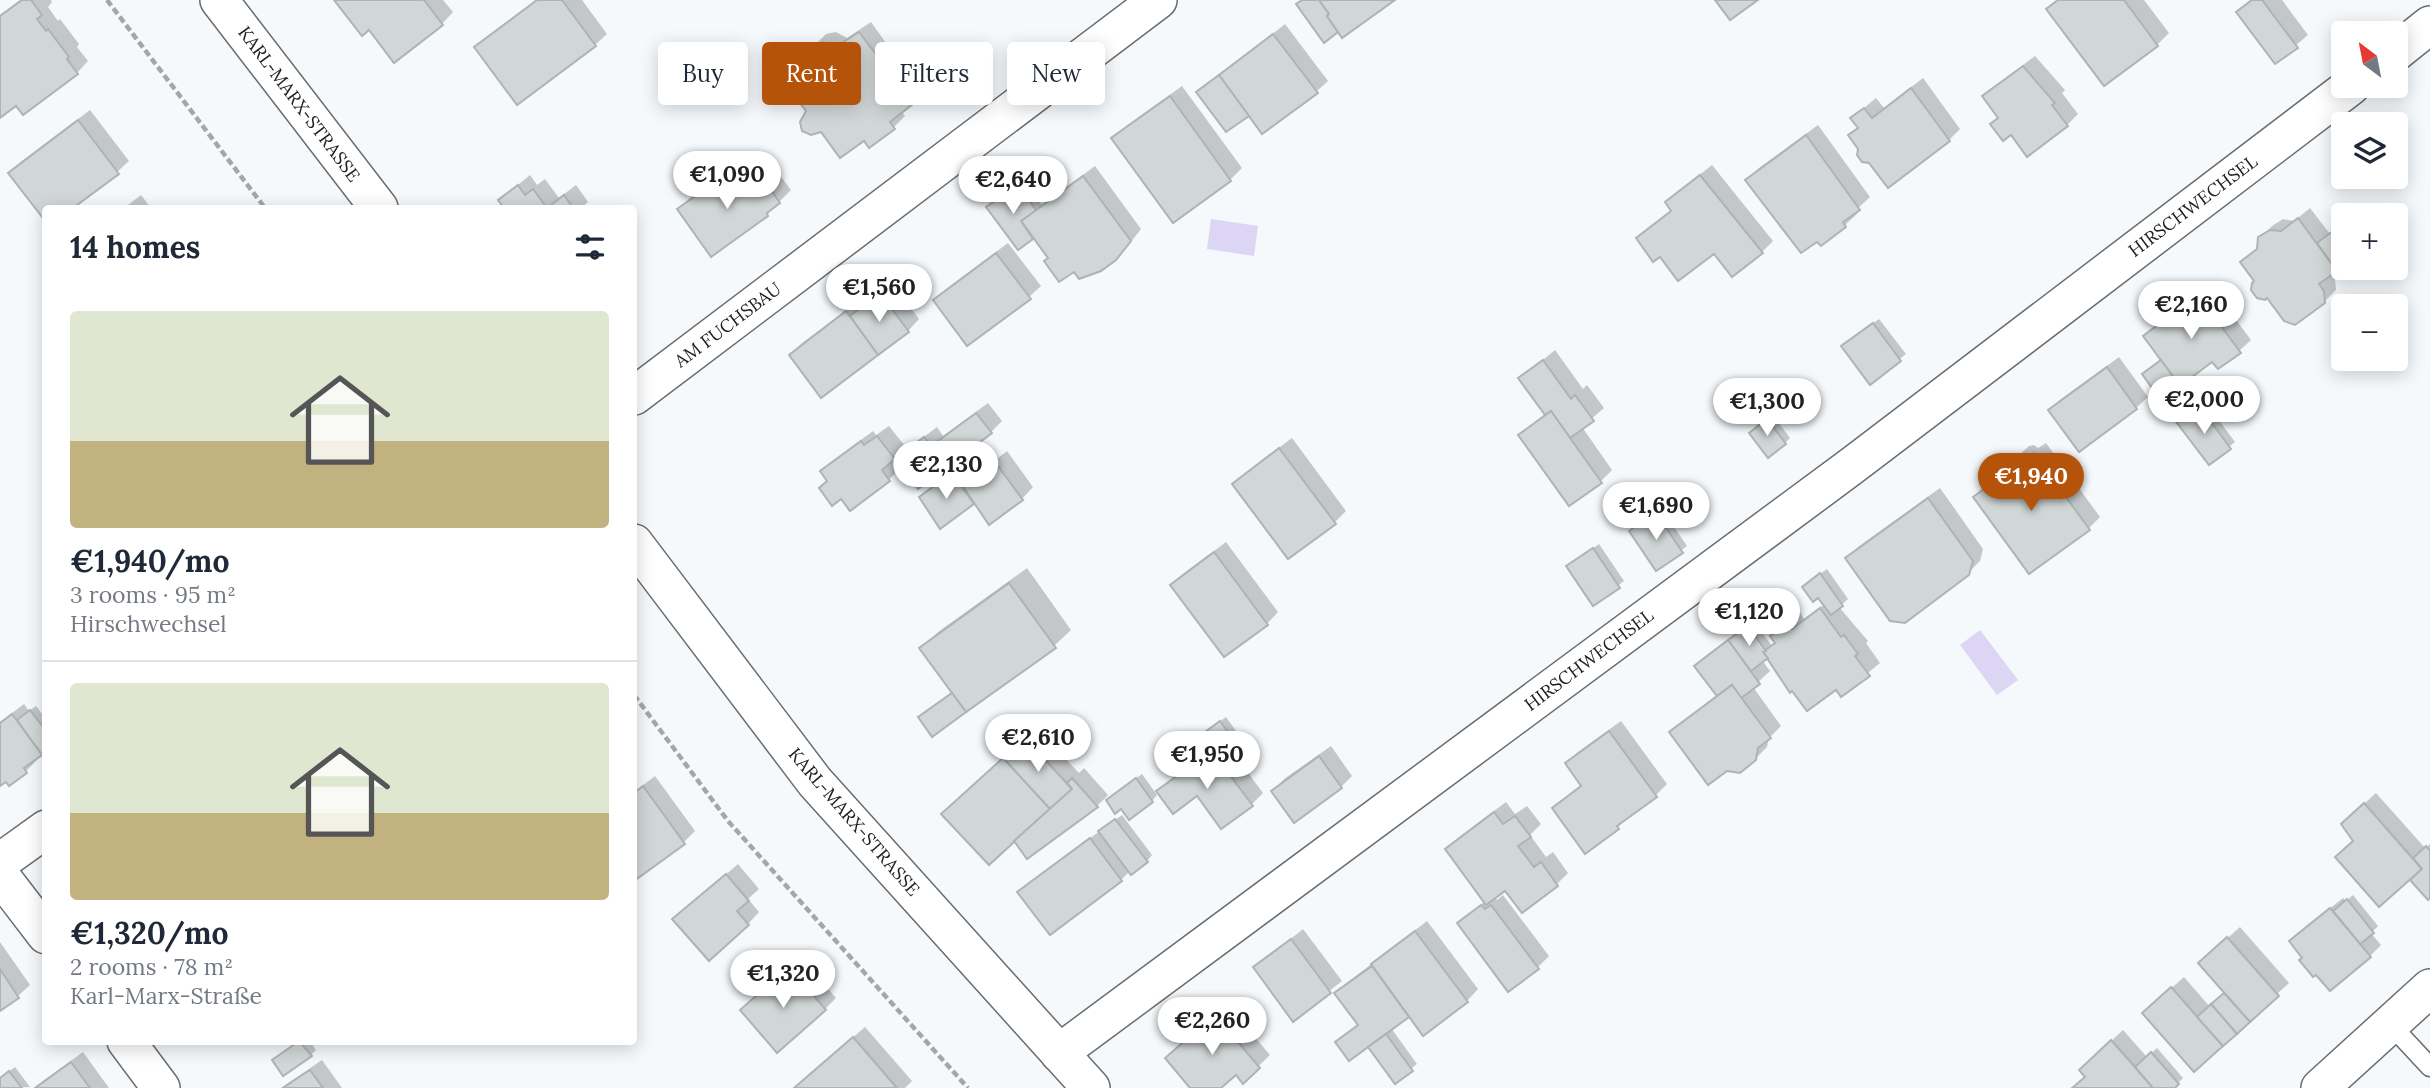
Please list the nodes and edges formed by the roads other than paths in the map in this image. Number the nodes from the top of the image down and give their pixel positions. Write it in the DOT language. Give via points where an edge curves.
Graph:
graph roads {
  1 [pos="219,0"];
  2 [pos="1158,0"];
  3 [pos="1116,12"];
  4 [pos="2430,25"];
  5 [pos="2408,42"];
  6 [pos="2335,98"];
  7 [pos="377,205"];
  8 [pos="637,394"];
  9 [pos="637,546"];
  10 [pos="42,832"];
  11 [pos="0,862"];
  12 [pos="0,875"];
  13 [pos="42,930"];
  14 [pos="2430,988"];
  15 [pos="2390,1024"];
  16 [pos="129,1045"];
  17 [pos="1059,1053"];
  18 [pos="2430,1067"];
  19 [pos="161,1088"];
  20 [pos="1091,1088"];
  21 [pos="2320,1088"];
  1 -- 7 [label="street, KARL-MARX-STRASSE"];
  2 -- 3 [label="street, AM FUCHSBAU"];
  3 -- 8 [label="street, AM FUCHSBAU"];
  4 -- 5 [label="street"];
  6 -- 17 [label="street, HIRSCHWECHSEL" via="1853,465"];
  9 -- 17 [label="street, KARL-MARX-STRASSE" via="815,782"];
  10 -- 11 [label="street"];
  12 -- 13 [label="street"];
  14 -- 15 [label="street"];
  15 -- 18 [label="lane"];
  15 -- 21 [label="street"];
  16 -- 19 [label="street"];
  17 -- 20 [label="street, KARL-MARX-STRASSE"];
}
